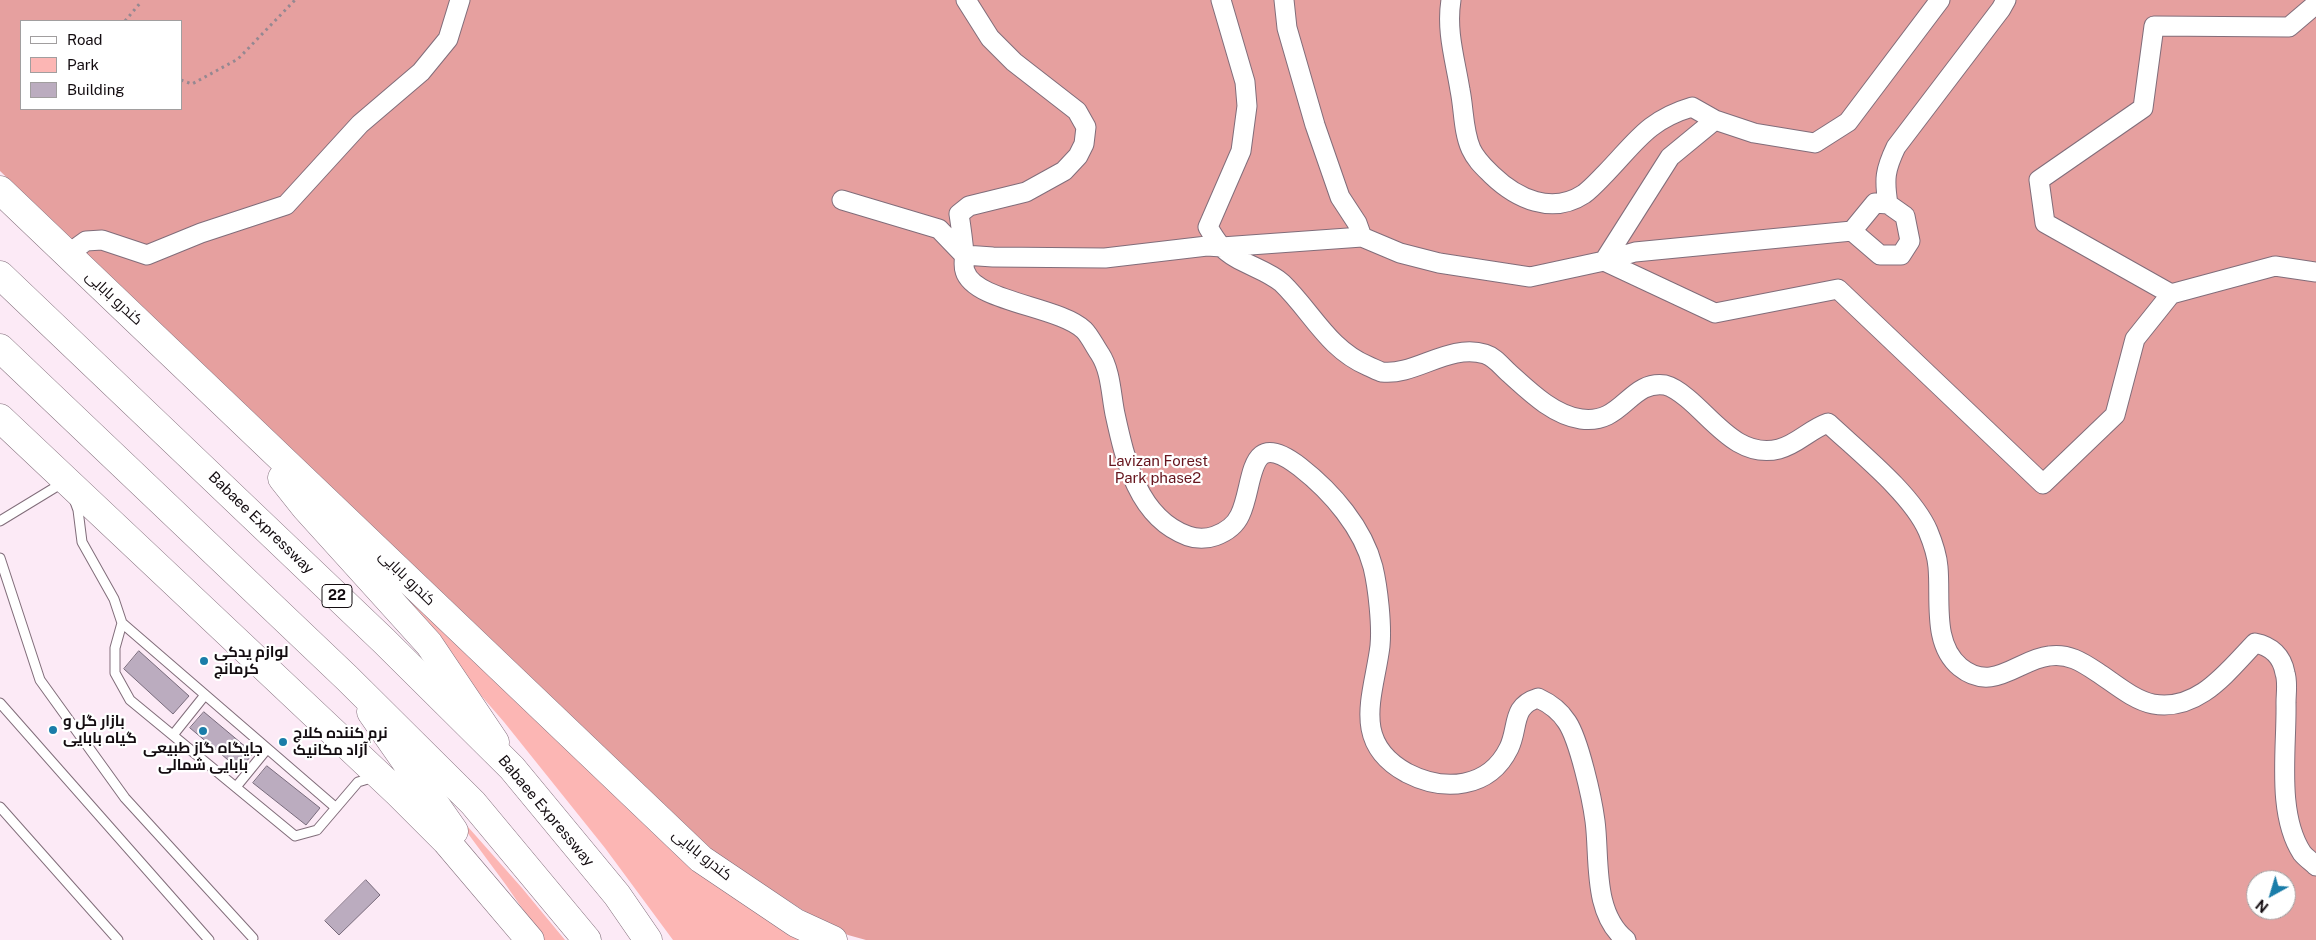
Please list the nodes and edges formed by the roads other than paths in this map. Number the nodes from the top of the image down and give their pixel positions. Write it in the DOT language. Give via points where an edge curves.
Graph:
graph roads {
  1 [pos="460,0"];
  2 [pos="966,0"];
  3 [pos="1221,0"];
  4 [pos="1284,0"];
  5 [pos="1451,0"];
  6 [pos="1940,0"];
  7 [pos="2006,0"];
  8 [pos="2316,4"];
  9 [pos="1715,120"];
  10 [pos="0,190"];
  11 [pos="842,200"];
  12 [pos="1888,204"];
  13 [pos="1852,231"];
  14 [pos="1362,237"];
  15 [pos="1222,247"];
  16 [pos="68,254"];
  17 [pos="964,254"];
  18 [pos="1604,261"];
  19 [pos="2316,272"];
  20 [pos="0,275"];
  21 [pos="2171,294"];
  22 [pos="0,348"];
  23 [pos="210,388"];
  24 [pos="0,418"];
  25 [pos="67,481"];
  26 [pos="0,521"];
  27 [pos="0,558"];
  28 [pos="122,623"];
  29 [pos="347,678"];
  30 [pos="205,695"];
  31 [pos="0,703"];
  32 [pos="173,735"];
  33 [pos="267,749"];
  34 [pos="512,768"];
  35 [pos="236,787"];
  36 [pos="399,794"];
  37 [pos="0,807"];
  38 [pos="335,807"];
  39 [pos="2316,866"];
  40 [pos="253,938"];
  41 [pos="118,940"];
  42 [pos="209,940"];
  43 [pos="530,940"];
  44 [pos="586,940"];
  45 [pos="648,940"];
  46 [pos="833,940"];
  47 [pos="1626,940"];
  1 -- 16 [label="street" via="448,39 421,72 360,124 286,205 201,232 148,255 102,240 86,242"];
  2 -- 17 [label="street" via="990,38 1014,62 1076,111 1086,127 1084,144 1064,171 1026,192 970,206 960,214"];
  3 -- 15 [label="street" via="1245,82 1246,106 1241,151 1208,228"];
  4 -- 14 [label="street" via="1287,28 1315,126 1340,196 1357,222"];
  5 -- 9 [label="street" via="1448,15 1452,52 1467,140 1480,163 1517,196 1545,204 1563,202 1584,194 1647,129 1661,119 1692,107"];
  6 -- 9 [label="street" via="1848,122 1815,143 1754,133"];
  7 -- 12 [label="street" via="1896,148 1884,181"];
  8 -- 21 [label="street" via="2289,28 2154,26 2143,108 2039,180 2045,223"];
  9 -- 18 [label="street" via="1670,157"];
  10 -- 16 [label="main road, کندرو بابایی"];
  11 -- 17 [label="street" via="939,229"];
  12 -- 13 [label="street" via="1875,203"];
  12 -- 13 [label="street" via="1904,216 1910,241 1901,255 1880,255"];
  13 -- 18 [label="street" via="1636,252"];
  14 -- 15 [label="street"];
  14 -- 18 [label="street" via="1400,253 1439,263 1530,277"];
  15 -- 17 [label="street" via="1105,258"];
  15 -- 39 [label="street" via="1282,283 1330,341 1356,361 1382,372 1401,371 1452,355 1486,354 1526,389 1559,412 1596,420 1623,406 1643,387 1668,386 1682,394 1743,447 1766,451 1796,442 1815,428 1828,424 1912,504 1936,551 1940,626 1946,651 1960,667 1978,677 2000,675 2048,656 2076,658 2132,695 2152,704 2175,704 2191,700 2210,689 2255,643 2268,646 2278,656 2286,673 2284,769 2288,816 2303,854"];
  16 -- 23 [label="main road, کندرو بابایی"];
  17 -- 47 [label="street" via="965,271 974,284 1003,298 1061,316 1084,330 1103,358 1133,481 1148,506 1169,526 1189,537 1209,539 1227,532 1240,515 1250,472 1258,457 1270,452 1284,456 1302,468 1330,495 1362,538 1373,568 1380,643 1369,699 1369,718 1373,737 1386,757 1404,771 1425,781 1449,786 1470,783 1487,775 1501,761 1526,701 1538,698 1550,704 1567,722 1580,756 1595,821 1596,870 1609,917"];
  18 -- 21 [label="street" via="1715,313 1838,289 2043,484 2115,415 2135,339"];
  19 -- 21 [label="street" via="2275,266"];
  20 -- 34 [label="main road, Babaee Expressway / 22" via="384,641"];
  22 -- 29 [label="main road"];
  23 -- 34 [label="main road" via="305,507 429,644"];
  23 -- 46 [label="main road, کندرو بابایی" via="702,859 796,923"];
  24 -- 25 [label="main road"];
  25 -- 26 [label="lane"];
  25 -- 28 [label="lane" via="78,510 82,542 114,599"];
  25 -- 36 [label="main road"];
  27 -- 40 [label="lane" via="40,680 125,798"];
  28 -- 30 [label="lane"];
  28 -- 32 [label="lane" via="115,648 115,673 120,684 130,700"];
  29 -- 43 [label="main road"];
  29 -- 44 [label="main road" via="473,803"];
  30 -- 32 [label="lane"];
  30 -- 33 [label="lane"];
  31 -- 42 [label="lane"];
  32 -- 35 [label="lane"];
  33 -- 35 [label="lane"];
  33 -- 38 [label="lane"];
  34 -- 45 [label="main road, Babaee Expressway / 22" via="617,895"];
  35 -- 38 [label="lane" via="295,836 317,830"];
  36 -- 38 [label="lane" via="371,778 358,782"];
  36 -- 43 [label="main road" via="446,841"];
  37 -- 41 [label="lane"];
}
